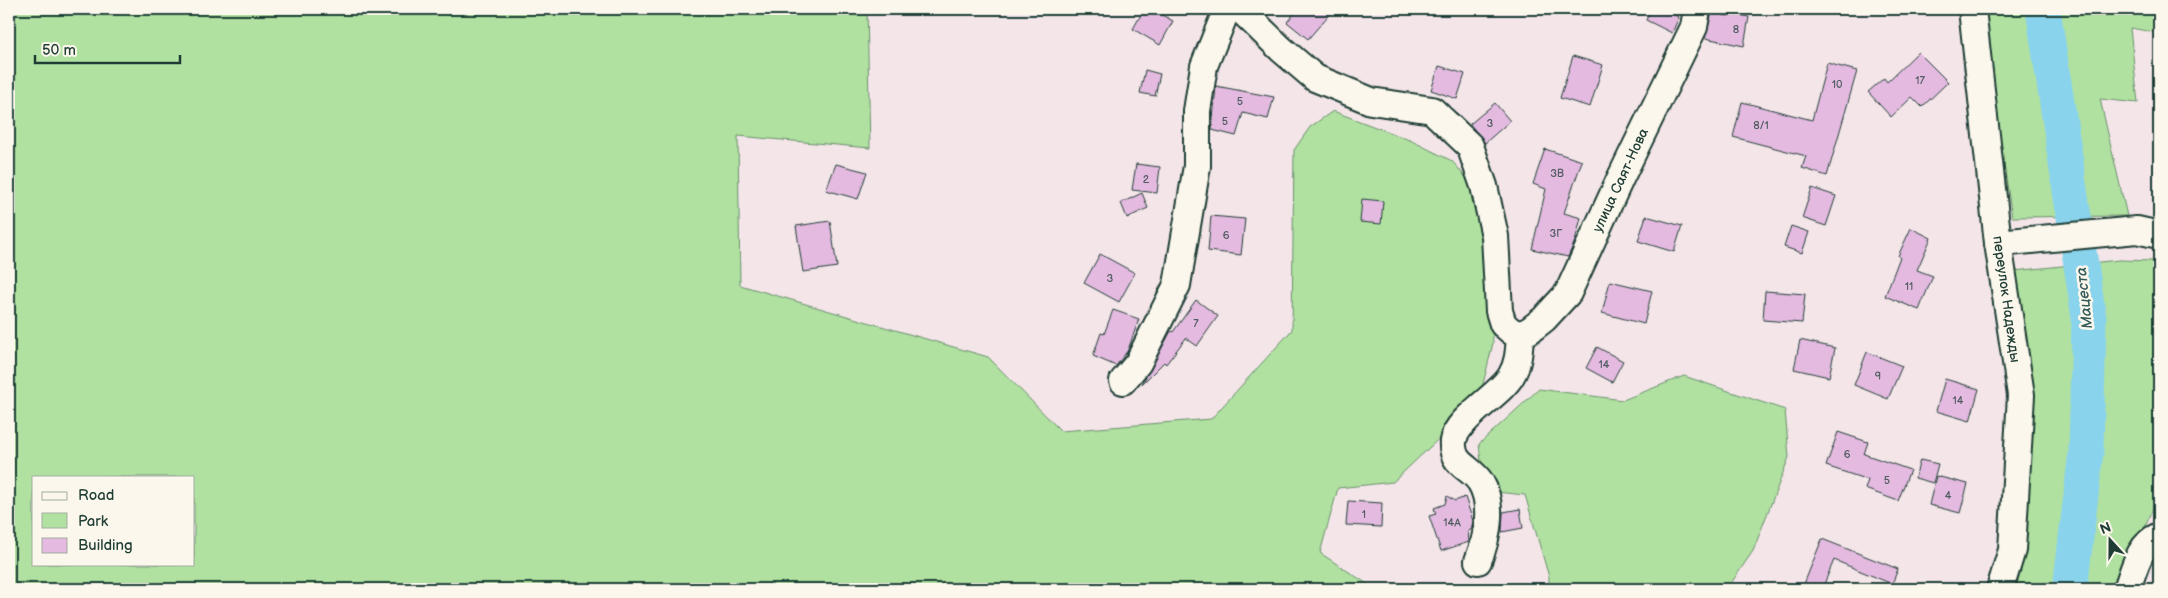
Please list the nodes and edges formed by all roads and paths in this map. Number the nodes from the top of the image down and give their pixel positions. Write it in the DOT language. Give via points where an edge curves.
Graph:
graph roads {
  1 [pos="1227,9"];
  2 [pos="1240,9"];
  3 [pos="1697,9"];
  4 [pos="1972,9"];
  5 [pos="2148,233"];
  6 [pos="1998,243"];
  7 [pos="1520,335"];
  8 [pos="1123,381"];
  9 [pos="2159,536"];
  10 [pos="1478,561"];
  11 [pos="2000,589"];
  12 [pos="2126,589"];
  1 -- 8 [label="street" via="1204,66 1198,111 1197,166 1177,285 1138,363"];
  2 -- 7 [label="street" via="1315,78 1372,101 1432,110 1470,146 1484,186 1495,236 1499,311 1503,324"];
  3 -- 7 [label="street, улица Саят-Нова" via="1694,27 1568,293 1544,319"];
  4 -- 6 [label="street, переулок Надежды"];
  5 -- 6 [label="street"];
  6 -- 11 [label="street, переулок Надежды" via="2021,395 2012,550"];
  7 -- 10 [label="street" via="1517,364 1511,377 1476,409 1454,437 1456,460 1481,482 1488,499 1485,544"];
  9 -- 12 [label="street" via="2150,540 2138,559"];
}
